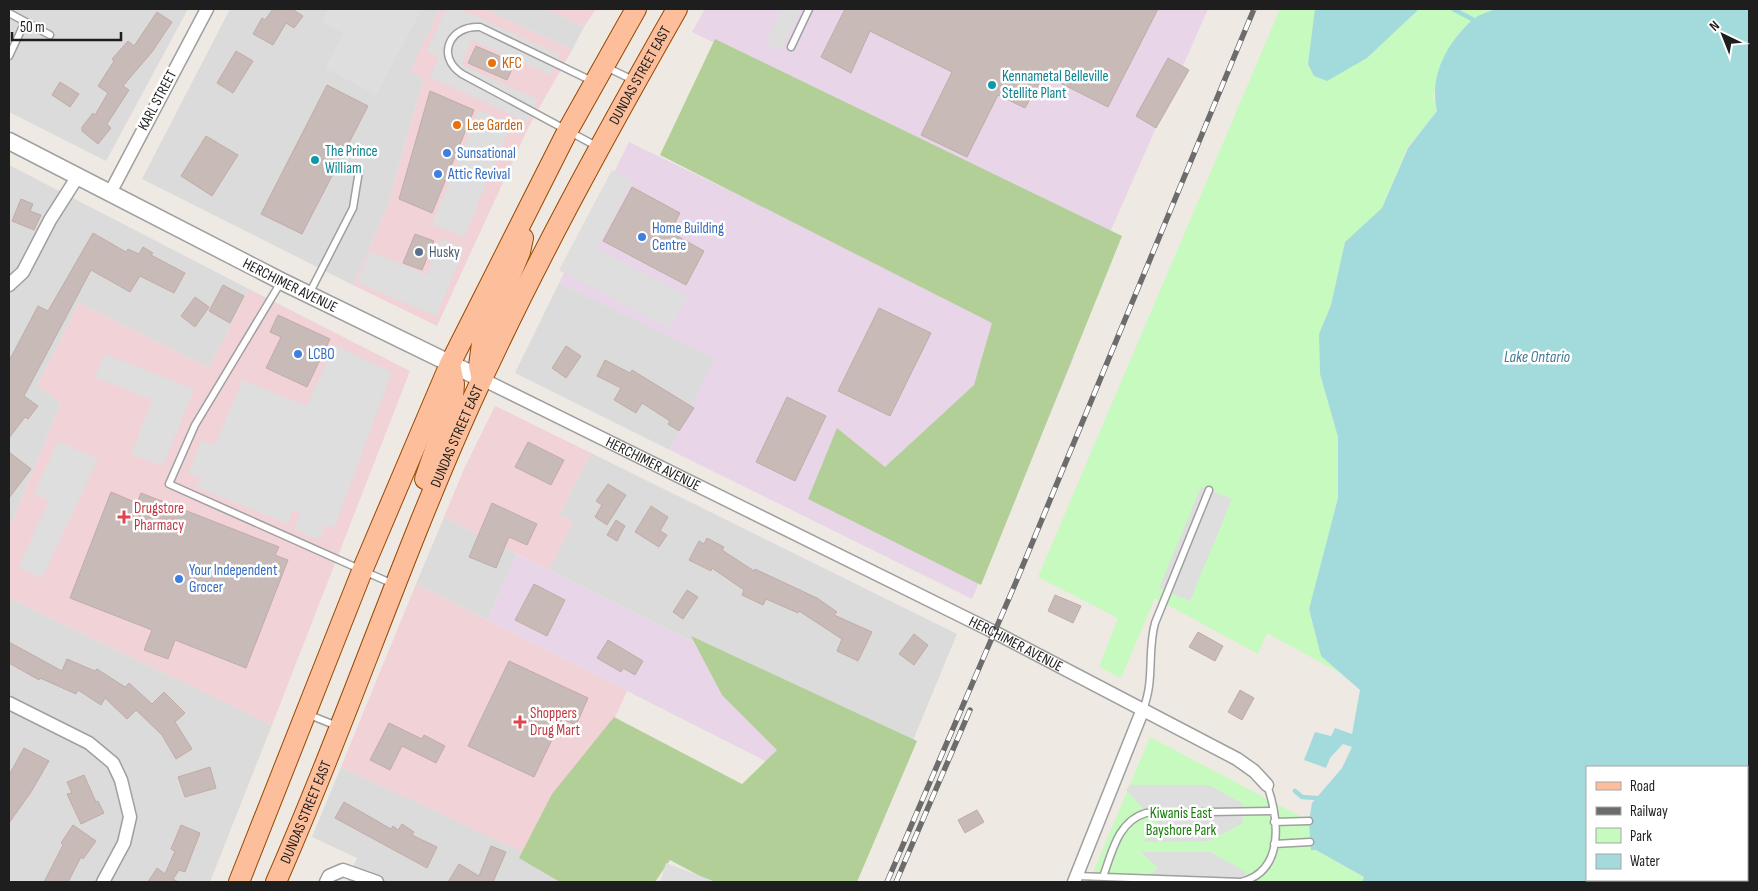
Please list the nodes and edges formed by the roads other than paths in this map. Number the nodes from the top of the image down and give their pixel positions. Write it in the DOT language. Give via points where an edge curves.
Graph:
graph roads {
  1 [pos="207,9"];
  2 [pos="636,9"];
  3 [pos="678,9"];
  4 [pos="810,9"];
  5 [pos="9,13"];
  6 [pos="25,22"];
  7 [pos="50,35"];
  8 [pos="790,47"];
  9 [pos="9,56"];
  10 [pos="598,74"];
  11 [pos="636,82"];
  12 [pos="568,130"];
  13 [pos="9,142"];
  14 [pos="599,147"];
  15 [pos="359,170"];
  16 [pos="78,176"];
  17 [pos="110,193"];
  18 [pos="526,211"];
  19 [pos="281,281"];
  20 [pos="9,285"];
  21 [pos="309,295"];
  22 [pos="450,364"];
  23 [pos="482,380"];
  24 [pos="1209,490"];
  25 [pos="423,516"];
  26 [pos="362,571"];
  27 [pos="394,585"];
  28 [pos="9,703"];
  29 [pos="1143,709"];
  30 [pos="306,713"];
  31 [pos="339,727"];
  32 [pos="1267,785"];
  33 [pos="1274,811"];
  34 [pos="1310,821"];
  35 [pos="1274,822"];
  36 [pos="1310,842"];
  37 [pos="1274,844"];
  38 [pos="1102,877"];
  39 [pos="1075,879"];
  40 [pos="103,882"];
  41 [pos="239,882"];
  42 [pos="276,882"];
  43 [pos="326,882"];
  44 [pos="377,882"];
  1 -- 17 [label="street, KARL STREET"];
  2 -- 10 [label="main road"];
  3 -- 11 [label="main road, DUNDAS STREET EAST"];
  4 -- 8 [label="lane"];
  5 -- 6 [label="lane"];
  6 -- 7 [label="lane"];
  6 -- 9 [label="lane"];
  10 -- 11 [label="lane"];
  10 -- 12 [label="main road"];
  10 -- 12 [label="lane" via="480,27 469,26 455,35 448,52 452,67"];
  11 -- 14 [label="main road, DUNDAS STREET EAST"];
  12 -- 14 [label="lane"];
  12 -- 18 [label="main road"];
  13 -- 16 [label="street, HERCHIMER AVENUE"];
  14 -- 23 [label="main road, DUNDAS STREET EAST"];
  15 -- 21 [label="lane" via="353,208"];
  16 -- 17 [label="street, HERCHIMER AVENUE"];
  16 -- 20 [label="street" via="22,272"];
  17 -- 19 [label="street, HERCHIMER AVENUE"];
  18 -- 22 [label="main road"];
  18 -- 23 [label="main road" via="520,252 479,353"];
  19 -- 21 [label="street, HERCHIMER AVENUE"];
  19 -- 26 [label="lane" via="195,426 169,484"];
  21 -- 22 [label="street, HERCHIMER AVENUE"];
  22 -- 23 [label="street, HERCHIMER AVENUE"];
  22 -- 25 [label="main road" via="453,398 424,481 421,493"];
  22 -- 26 [label="main road"];
  23 -- 25 [label="main road, DUNDAS STREET EAST"];
  23 -- 29 [label="street, HERCHIMER AVENUE"];
  24 -- 29 [label="lane" via="1155,623 1150,682"];
  25 -- 27 [label="main road, DUNDAS STREET EAST"];
  26 -- 27 [label="lane"];
  26 -- 30 [label="main road"];
  27 -- 31 [label="main road, DUNDAS STREET EAST"];
  28 -- 40 [label="street" via="88,743 113,763 121,780 130,817 124,843"];
  29 -- 32 [label="street, HERCHIMER AVENUE" via="1237,759"];
  29 -- 39 [label="street"];
  30 -- 31 [label="lane"];
  30 -- 41 [label="main road"];
  31 -- 42 [label="main road, DUNDAS STREET EAST"];
  32 -- 33 [label="lane, HERCHIMER AVENUE"];
  33 -- 35 [label="lane, HERCHIMER AVENUE"];
  33 -- 38 [label="lane" via="1146,813 1135,816 1120,832"];
  34 -- 35 [label="lane"];
  35 -- 37 [label="lane, HERCHIMER AVENUE"];
  36 -- 37 [label="lane"];
  37 -- 38 [label="lane, HERCHIMER AVENUE" via="1270,863 1262,873 1241,882"];
  38 -- 39 [label="lane, HERCHIMER AVENUE"];
  43 -- 44 [label="street" via="329,876 343,870"];
}
